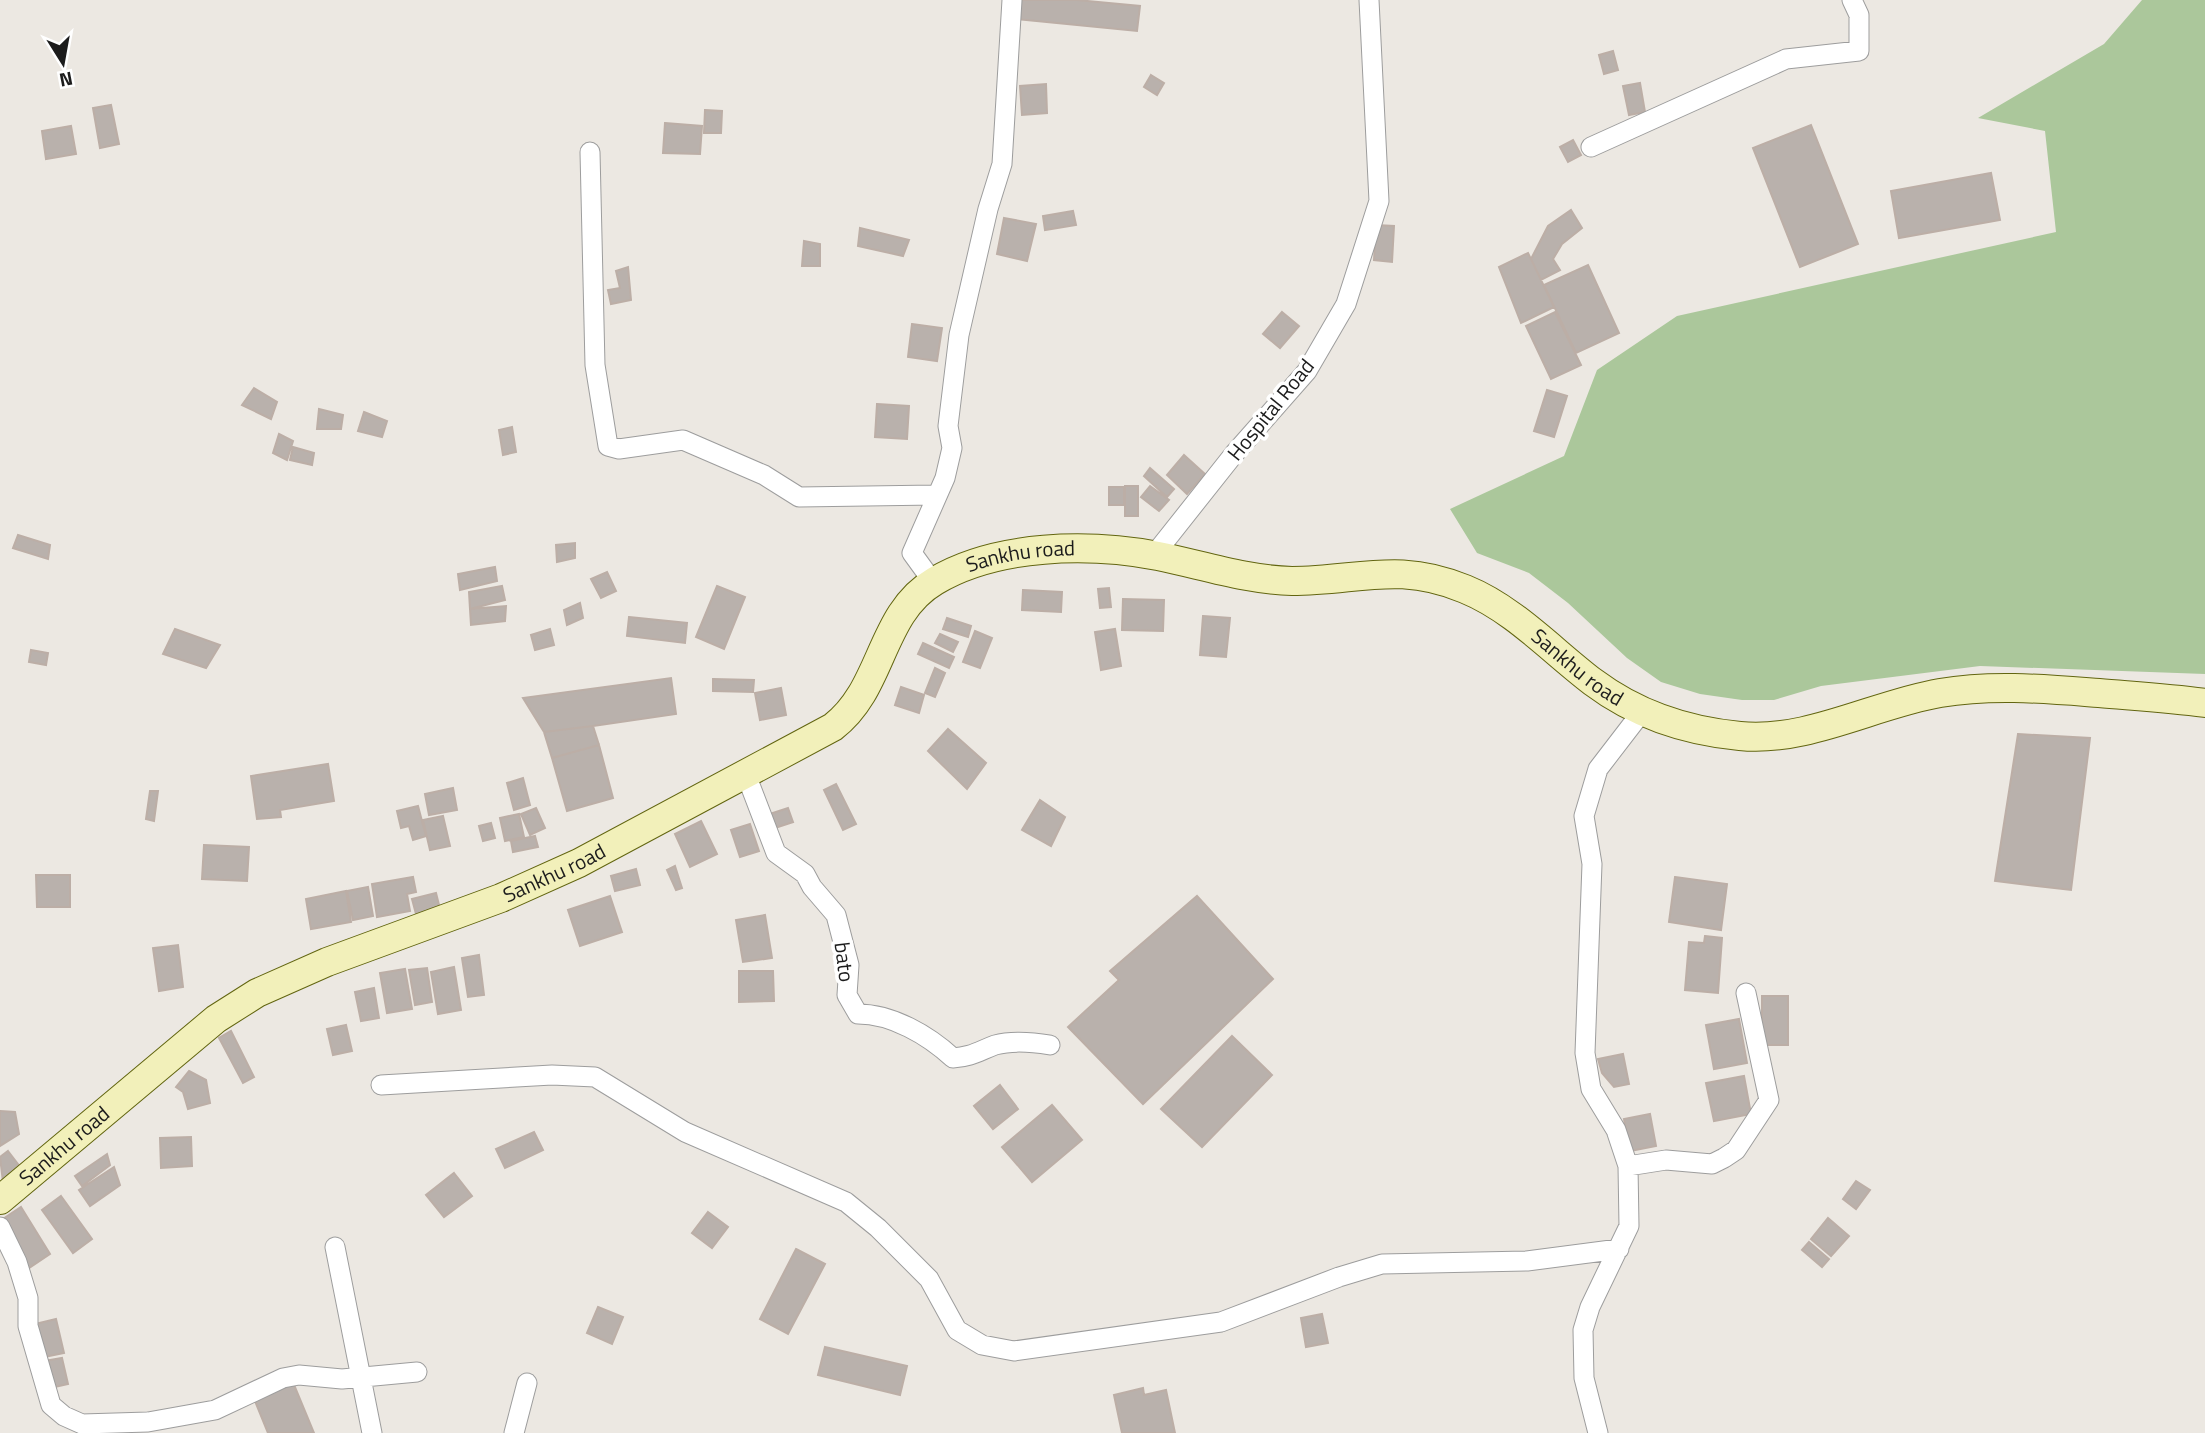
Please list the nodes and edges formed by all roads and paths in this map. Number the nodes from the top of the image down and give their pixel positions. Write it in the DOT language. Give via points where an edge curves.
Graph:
graph roads {
  1 [pos="1012,0"];
  2 [pos="1369,0"];
  3 [pos="1852,0"];
  4 [pos="1591,147"];
  5 [pos="590,152"];
  6 [pos="935,495"];
  7 [pos="1154,555"];
  8 [pos="933,582"];
  9 [pos="2205,704"];
  10 [pos="1641,713"];
  11 [pos="745,772"];
  12 [pos="1746,993"];
  13 [pos="1050,1045"];
  14 [pos="381,1085"];
  15 [pos="1628,1166"];
  16 [pos="0,1200"];
  17 [pos="0,1227"];
  18 [pos="335,1247"];
  19 [pos="1619,1249"];
  20 [pos="417,1372"];
  21 [pos="362,1378"];
  22 [pos="527,1382"];
  23 [pos="372,1433"];
  24 [pos="514,1433"];
  25 [pos="1598,1433"];
  1 -- 6 [label="street" via="1002,164 959,335 948,426 952,448 945,478"];
  2 -- 7 [label="street, Hospital Road" via="1379,201 1346,304 1307,371"];
  3 -- 4 [label="street" via="1859,15 1859,51 1786,59"];
  5 -- 6 [label="street" via="595,365 608,446 620,449 683,440 719,453 799,496"];
  6 -- 8 [label="street" via="912,553"];
  7 -- 8 [label="main road, Sankhu road" via="1045,551 968,564"];
  7 -- 10 [label="main road, Sankhu road" via="1293,581 1385,572 1439,579 1504,609 1595,684"];
  8 -- 11 [label="main road, Sankhu road" via="905,605 864,694 848,715 806,743"];
  9 -- 10 [label="main road, Sankhu road" via="2004,688 1940,693 1801,732 1745,737 1690,729"];
  10 -- 15 [label="street" via="1598,769 1584,816 1592,864 1585,1053 1591,1089 1616,1130"];
  11 -- 13 [label="street, bato" via="776,853 805,874 836,915 849,965 847,995 858,1014 879,1014 936,1042 953,1058 972,1057 995,1045"];
  11 -- 16 [label="main road, Sankhu road" via="568,868 257,993 216,1019"];
  12 -- 15 [label="street" via="1769,1100 1736,1150 1712,1164 1666,1160"];
  14 -- 19 [label="street" via="595,1076 685,1132 846,1202 929,1279 957,1330 996,1350 1221,1322 1382,1264 1527,1261"];
  15 -- 19 [label="street" via="1629,1226"];
  17 -- 21 [label="street" via="28,1298 28,1326 51,1405 82,1424 148,1422 215,1410 299,1375"];
  18 -- 21 [label="street"];
  19 -- 25 [label="street" via="1583,1330 1584,1378"];
  20 -- 21 [label="street"];
  21 -- 23 [label="street"];
  22 -- 24 [label="street"];
}
